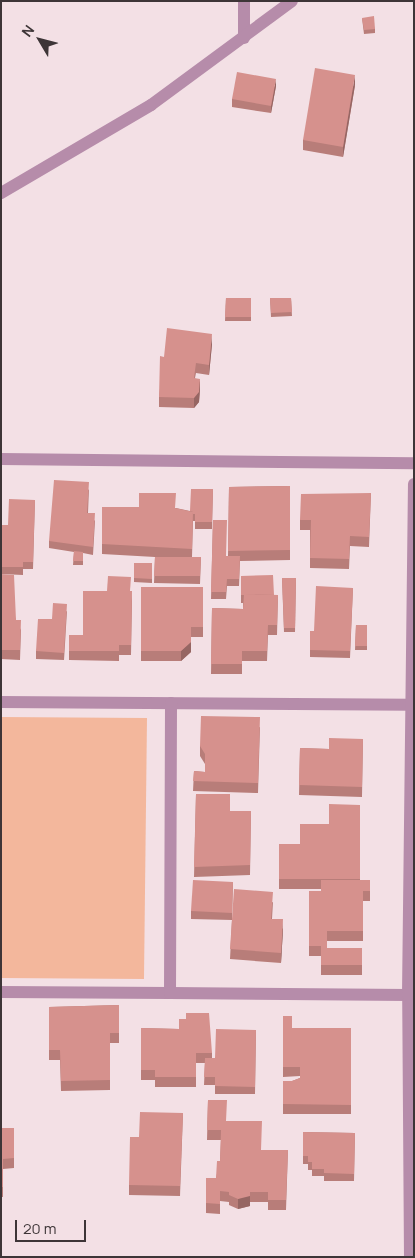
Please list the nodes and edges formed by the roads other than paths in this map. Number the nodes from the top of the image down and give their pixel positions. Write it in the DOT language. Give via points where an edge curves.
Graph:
graph roads {
  1 [pos="244,1"];
  2 [pos="292,1"];
  3 [pos="244,38"];
  4 [pos="1,193"];
  5 [pos="1,459"];
  6 [pos="414,462"];
  7 [pos="414,484"];
  8 [pos="1,702"];
  9 [pos="171,703"];
  10 [pos="410,705"];
  11 [pos="1,992"];
  12 [pos="170,994"];
  13 [pos="408,995"];
  14 [pos="410,1257"];
  1 -- 3 [label="street"];
  2 -- 3 [label="street"];
  3 -- 4 [label="street" via="151,105"];
  5 -- 6 [label="street"];
  7 -- 10 [label="street"];
  8 -- 9 [label="street"];
  9 -- 10 [label="street"];
  9 -- 12 [label="street"];
  10 -- 13 [label="street"];
  11 -- 12 [label="street"];
  12 -- 13 [label="street"];
  13 -- 14 [label="street"];
}
